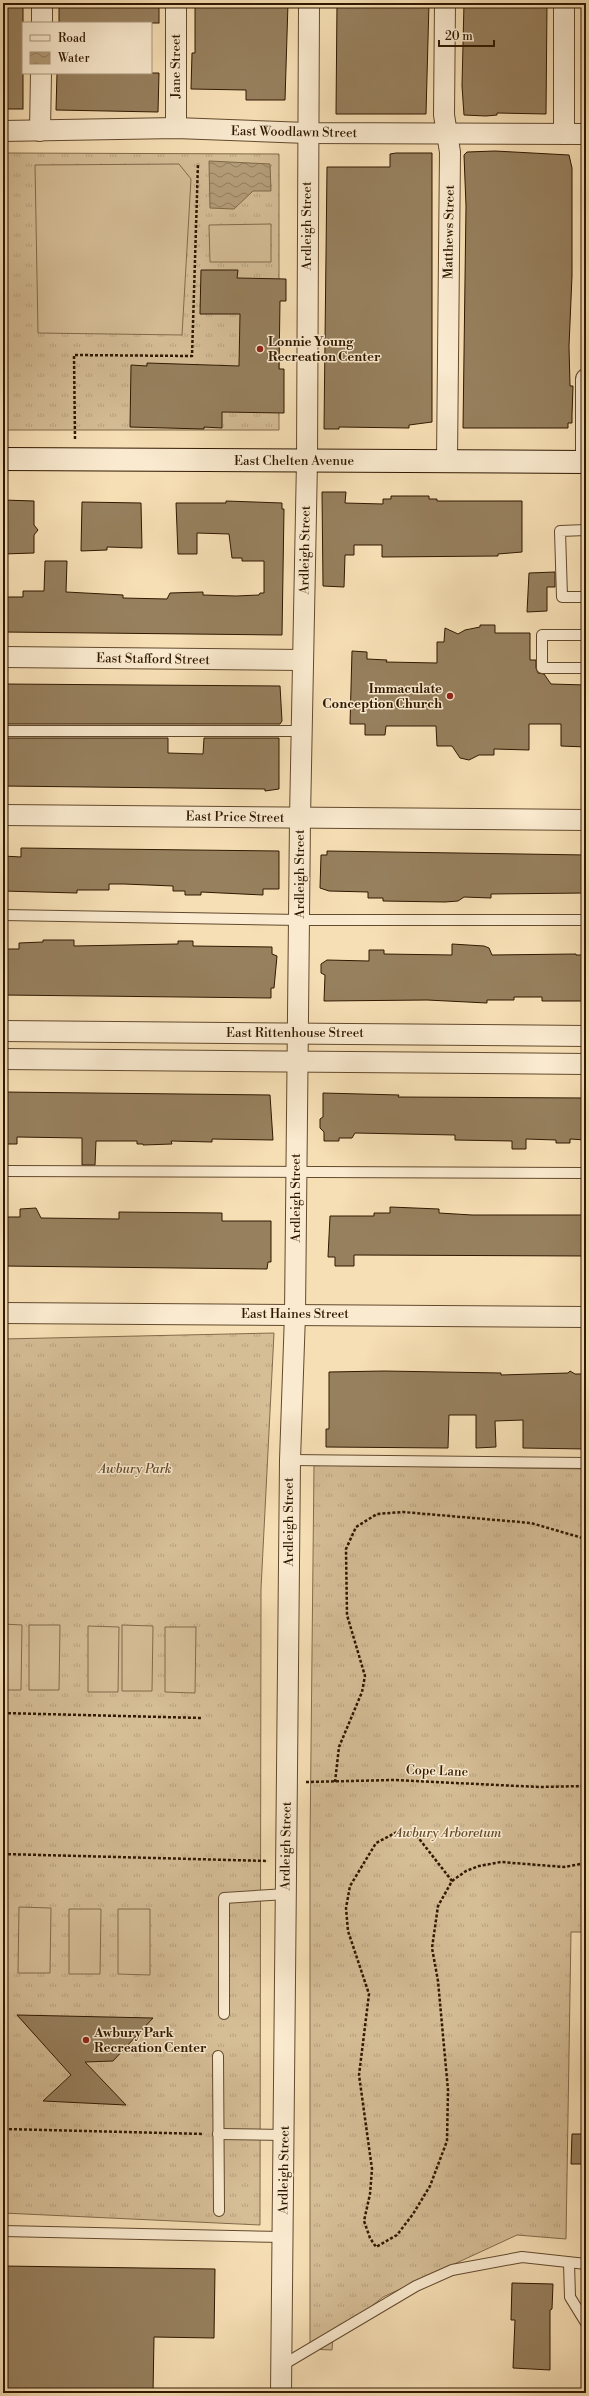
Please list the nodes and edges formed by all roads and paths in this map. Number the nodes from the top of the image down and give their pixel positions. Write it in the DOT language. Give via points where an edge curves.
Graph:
graph roads {
  1 [pos="42,3"];
  2 [pos="176,3"];
  3 [pos="309,3"];
  4 [pos="444,3"];
  5 [pos="564,3"];
  6 [pos="42,22"];
  7 [pos="41,74"];
  8 [pos="176,128"];
  9 [pos="3,131"];
  10 [pos="40,131"];
  11 [pos="307,133"];
  12 [pos="447,134"];
  13 [pos="564,134"];
  14 [pos="586,134"];
  15 [pos="198,163"];
  16 [pos="586,379"];
  17 [pos="3,459"];
  18 [pos="75,459"];
  19 [pos="307,461"];
  20 [pos="447,461"];
  21 [pos="586,462"];
  22 [pos="586,530"];
  23 [pos="586,596"];
  24 [pos="586,635"];
  25 [pos="3,657"];
  26 [pos="302,660"];
  27 [pos="586,668"];
  28 [pos="302,730"];
  29 [pos="3,731"];
  30 [pos="3,815"];
  31 [pos="300,818"];
  32 [pos="586,820"];
  33 [pos="3,915"];
  34 [pos="300,920"];
  35 [pos="586,920"];
  36 [pos="3,1031"];
  37 [pos="297,1033"];
  38 [pos="586,1036"];
  39 [pos="3,1060"];
  40 [pos="297,1062"];
  41 [pos="586,1064"];
  42 [pos="3,1171"];
  43 [pos="296,1171"];
  44 [pos="586,1173"];
  45 [pos="3,1313"];
  46 [pos="295,1314"];
  47 [pos="586,1317"];
  48 [pos="290,1460"];
  49 [pos="586,1463"];
  50 [pos="586,1539"];
  51 [pos="3,1713"];
  52 [pos="201,1718"];
  53 [pos="287,1781"];
  54 [pos="335,1782"];
  55 [pos="586,1786"];
  56 [pos="3,1854"];
  57 [pos="286,1862"];
  58 [pos="586,1863"];
  59 [pos="452,1881"];
  60 [pos="286,1894"];
  61 [pos="224,2014"];
  62 [pos="218,2056"];
  63 [pos="3,2104"];
  64 [pos="218,2134"];
  65 [pos="284,2135"];
  66 [pos="219,2211"];
  67 [pos="3,2231"];
  68 [pos="283,2237"];
  69 [pos="569,2263"];
  70 [pos="586,2264"];
  71 [pos="586,2323"];
  72 [pos="281,2366"];
  73 [pos="281,2393"];
  1 -- 6 [label="street"];
  2 -- 8 [label="street, Jane Street"];
  3 -- 11 [label="street, Ardleigh Street"];
  4 -- 12 [label="street, Matthews Street" via="444,107"];
  5 -- 13 [label="street"];
  7 -- 10 [label="street"];
  8 -- 10 [label="street, East Woodlawn Street"];
  8 -- 11 [label="street, East Woodlawn Street"];
  9 -- 10 [label="street, East Woodlawn Street"];
  11 -- 12 [label="street, East Woodlawn Street"];
  11 -- 19 [label="street, Ardleigh Street"];
  12 -- 13 [label="street, East Woodlawn Street"];
  12 -- 20 [label="street, Matthews Street" via="450,152"];
  13 -- 14 [label="street, East Woodlawn Street"];
  15 -- 18 [label="path" via="192,356 74,355"];
  16 -- 21 [label="street"];
  17 -- 18 [label="street, East Chelten Avenue"];
  18 -- 19 [label="street, East Chelten Avenue"];
  19 -- 20 [label="street, East Chelten Avenue"];
  19 -- 26 [label="street, Ardleigh Street"];
  20 -- 21 [label="street, East Chelten Avenue"];
  22 -- 23 [label="lane" via="560,531 562,597"];
  24 -- 27 [label="lane" via="542,635 542,668"];
  25 -- 26 [label="street, East Stafford Street"];
  26 -- 28 [label="street, Ardleigh Street"];
  28 -- 29 [label="lane"];
  28 -- 31 [label="street, Ardleigh Street"];
  30 -- 31 [label="street, East Price Street"];
  31 -- 32 [label="street, East Price Street"];
  31 -- 34 [label="street, Ardleigh Street"];
  33 -- 34 [label="lane"];
  34 -- 35 [label="lane"];
  34 -- 37 [label="street, Ardleigh Street"];
  36 -- 37 [label="street, East Rittenhouse Street"];
  37 -- 38 [label="street, East Rittenhouse Street"];
  37 -- 40 [label="street, Ardleigh Street"];
  39 -- 40 [label="street"];
  40 -- 41 [label="street"];
  40 -- 43 [label="street, Ardleigh Street"];
  42 -- 43 [label="lane"];
  43 -- 44 [label="lane"];
  43 -- 46 [label="street, Ardleigh Street"];
  45 -- 46 [label="street, East Haines Street"];
  46 -- 47 [label="street, East Haines Street"];
  46 -- 48 [label="street, Ardleigh Street"];
  48 -- 49 [label="lane"];
  48 -- 53 [label="street, Ardleigh Street"];
  50 -- 54 [label="path" via="530,1523 403,1512 377,1514 356,1527 346,1549 347,1615 365,1676 362,1692 339,1746"];
  51 -- 52 [label="path"];
  53 -- 54 [label="path, Cope Lane"];
  53 -- 57 [label="street, Ardleigh Street"];
  54 -- 55 [label="path, Cope Lane" via="394,1780 539,1787"];
  56 -- 57 [label="path"];
  57 -- 60 [label="street, Ardleigh Street"];
  58 -- 59 [label="path" via="564,1867 501,1862 466,1871"];
  59 -- 59 [label="path" via="438,1906 432,1948 438,1981 448,2090 447,2141 430,2186 413,2214 398,2235 376,2247 364,2221 372,2169 359,2075 369,1994 348,1932 346,1908 350,1886 376,1844 397,1832 417,1836"];
  60 -- 61 [label="lane" via="224,1898"];
  60 -- 65 [label="street, Ardleigh Street"];
  62 -- 64 [label="lane"];
  63 -- 64 [label="path" via="4,2129"];
  64 -- 65 [label="lane"];
  64 -- 66 [label="lane"];
  65 -- 68 [label="street, Ardleigh Street"];
  67 -- 68 [label="lane"];
  68 -- 72 [label="street, Ardleigh Street"];
  69 -- 70 [label="lane"];
  69 -- 71 [label="lane" via="570,2297"];
  69 -- 72 [label="lane" via="522,2257 452,2270 416,2286"];
  72 -- 73 [label="street, Ardleigh Street"];
}
